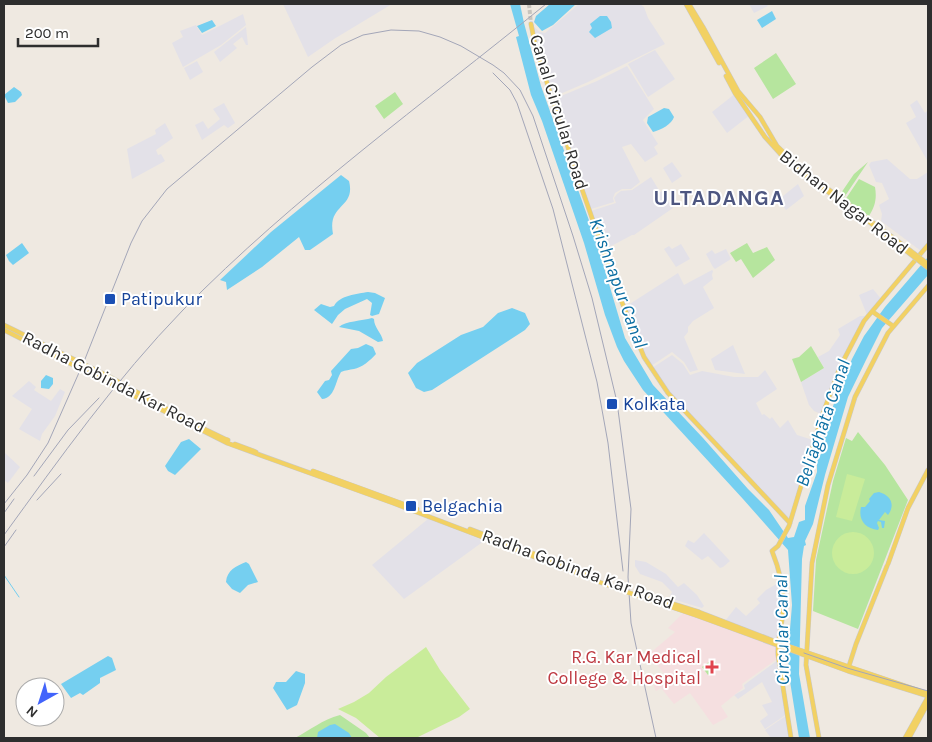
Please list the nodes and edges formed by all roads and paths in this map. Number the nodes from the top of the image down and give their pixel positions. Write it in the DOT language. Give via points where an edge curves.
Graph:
graph roads {
  1 [pos="687,4"];
  2 [pos="532,24"];
  3 [pos="869,220"];
  4 [pos="928,244"];
  5 [pos="928,264"];
  6 [pos="928,268"];
  7 [pos="928,286"];
  8 [pos="873,312"];
  9 [pos="4,325"];
  10 [pos="893,326"];
  11 [pos="4,330"];
  12 [pos="46,348"];
  13 [pos="226,441"];
  14 [pos="928,470"];
  15 [pos="790,524"];
  16 [pos="780,645"];
  17 [pos="806,654"];
  18 [pos="848,669"];
  19 [pos="928,696"];
  20 [pos="928,703"];
  21 [pos="791,738"];
  22 [pos="819,738"];
  23 [pos="905,738"];
  24 [pos="909,738"];
  1 -- 3 [label="main road, Bidhan Nagar Road" via="735,93 774,148 802,173"];
  2 -- 15 [label="main road, Canal Circular Road" via="540,63 619,295 644,357 668,393"];
  3 -- 5 [label="main road, Bidhan Nagar Road, bridge"];
  3 -- 6 [label="main road, Bidhan Nagar Road, bridge"];
  4 -- 8 [label="main road"];
  7 -- 10 [label="main road"];
  8 -- 10 [label="main road"];
  8 -- 15 [label="main road" via="864,321 840,367"];
  9 -- 12 [label="main road, Radha Gobinda Kar Road"];
  10 -- 17 [label="main road" via="855,397 828,485 812,563"];
  11 -- 12 [label="main road"];
  12 -- 13 [label="main road"];
  12 -- 13 [label="main road, Radha Gobinda Kar Road" via="118,381"];
  13 -- 16 [label="main road, bridge" via="615,588 699,614"];
  14 -- 18 [label="main road" via="908,508"];
  15 -- 16 [label="main road" via="772,551 782,583"];
  16 -- 17 [label="main road"];
  16 -- 21 [label="main road" via="780,672"];
  17 -- 18 [label="main road"];
  17 -- 22 [label="main road"];
  18 -- 19 [label="main road"];
  19 -- 23 [label="main road"];
  20 -- 24 [label="main road"];
}
